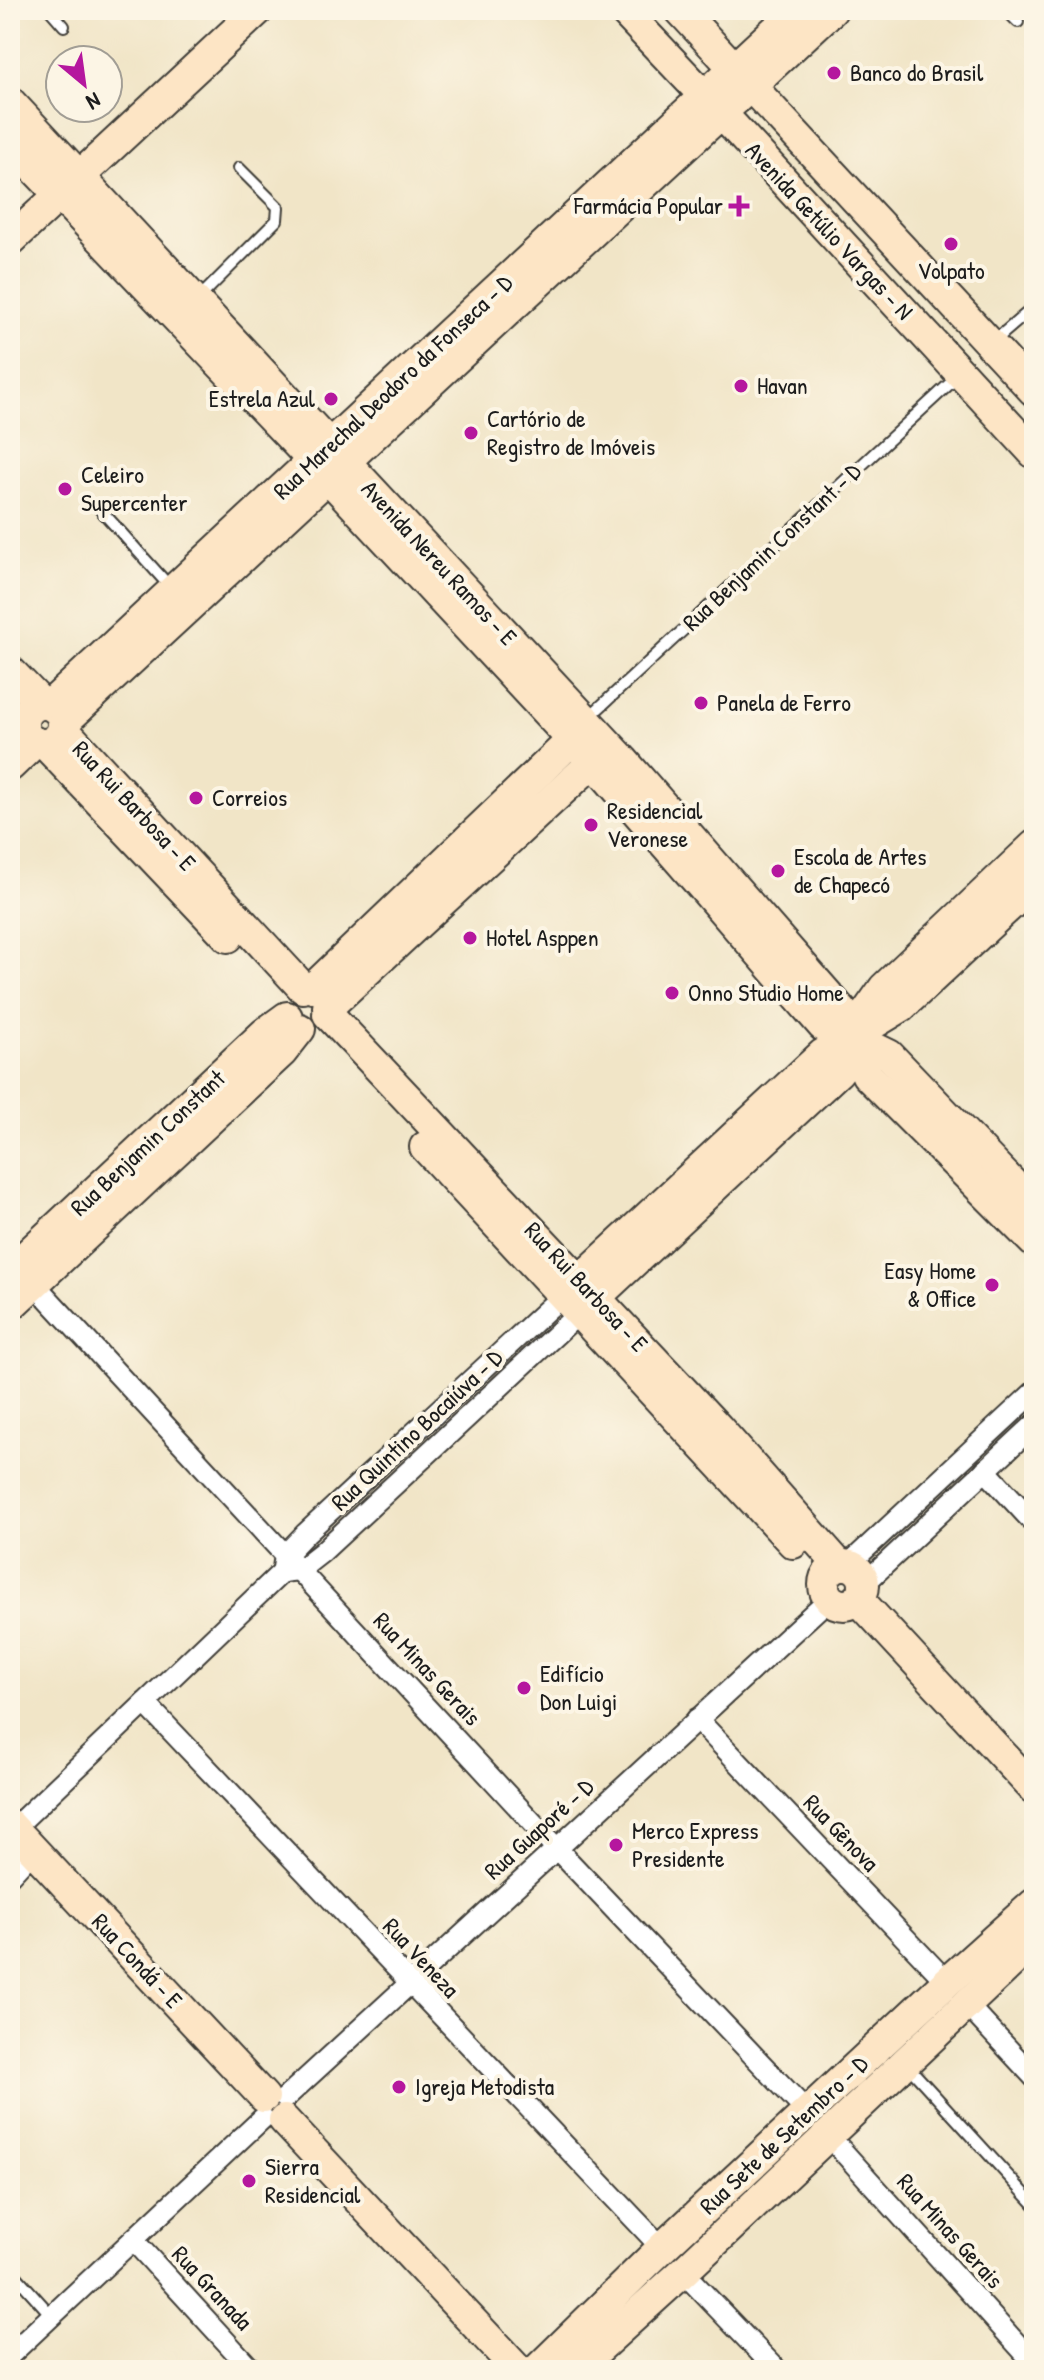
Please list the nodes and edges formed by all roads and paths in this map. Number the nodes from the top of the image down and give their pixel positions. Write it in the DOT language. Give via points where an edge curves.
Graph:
graph roads {
  1 [pos="50,10"];
  2 [pos="230,10"];
  3 [pos="258,10"];
  4 [pos="623,10"];
  5 [pos="680,10"];
  6 [pos="797,10"];
  7 [pos="832,10"];
  8 [pos="1006,10"];
  9 [pos="1018,22"];
  10 [pos="64,26"];
  11 [pos="743,77"];
  12 [pos="10,102"];
  13 [pos="713,105"];
  14 [pos="10,143"];
  15 [pos="239,168"];
  16 [pos="63,178"];
  17 [pos="10,215"];
  18 [pos="10,241"];
  19 [pos="196,301"];
  20 [pos="1034,307"];
  21 [pos="989,346"];
  22 [pos="960,374"];
  23 [pos="1034,391"];
  24 [pos="1034,453"];
  25 [pos="330,462"];
  26 [pos="99,508"];
  27 [pos="173,591"];
  28 [pos="10,671"];
  29 [pos="36,725"];
  30 [pos="579,730"];
  31 [pos="593,762"];
  32 [pos="10,766"];
  33 [pos="545,786"];
  34 [pos="1034,846"];
  35 [pos="1034,883"];
  36 [pos="308,1009"];
  37 [pos="850,1036"];
  38 [pos="1034,1206"];
  39 [pos="1034,1242"];
  40 [pos="18,1269"];
  41 [pos="579,1296"];
  42 [pos="10,1306"];
  43 [pos="1034,1392"];
  44 [pos="1034,1425"];
  45 [pos="985,1470"];
  46 [pos="374,1471"];
  47 [pos="390,1489"];
  48 [pos="1034,1523"];
  49 [pos="289,1565"];
  50 [pos="844,1581"];
  51 [pos="145,1703"];
  52 [pos="697,1719"];
  53 [pos="1034,1789"];
  54 [pos="19,1835"];
  55 [pos="557,1849"];
  56 [pos="10,1875"];
  57 [pos="1034,1904"];
  58 [pos="1033,1945"];
  59 [pos="947,1982"];
  60 [pos="408,1983"];
  61 [pos="967,2005"];
  62 [pos="905,2062"];
  63 [pos="1034,2077"];
  64 [pos="274,2108"];
  65 [pos="818,2124"];
  66 [pos="1034,2204"];
  67 [pos="133,2240"];
  68 [pos="662,2248"];
  69 [pos="10,2269"];
  70 [pos="683,2272"];
  71 [pos="52,2316"];
  72 [pos="10,2355"];
  73 [pos="1034,2363"];
  74 [pos="252,2370"];
  75 [pos="518,2370"];
  76 [pos="537,2370"];
  77 [pos="575,2370"];
  78 [pos="777,2370"];
  1 -- 10 [label="lane"];
  2 -- 16 [label="street"];
  3 -- 16 [label="street"];
  4 -- 13 [label="street, Avenida Getúlio Vargas - N"];
  5 -- 11 [label="street, Avenida Getúlio Vargas - N"];
  6 -- 11 [label="street"];
  7 -- 11 [label="street"];
  8 -- 9 [label="lane"];
  11 -- 13 [label="street, Rua Marechal Deodoro da Fonseca - D"];
  11 -- 21 [label="street, Avenida Getúlio Vargas - N"];
  12 -- 16 [label="street, Avenida Nereu Ramos - E"];
  13 -- 22 [label="street, Avenida Getúlio Vargas - N"];
  13 -- 25 [label="street, Rua Marechal Deodoro da Fonseca - D"];
  14 -- 16 [label="street, Avenida Nereu Ramos - E"];
  15 -- 19 [label="lane" via="278,207 277,220"];
  16 -- 17 [label="street"];
  16 -- 18 [label="street"];
  16 -- 19 [label="street, Avenida Nereu Ramos - E"];
  16 -- 25 [label="street, Avenida Nereu Ramos - E"];
  19 -- 25 [label="street, Avenida Nereu Ramos - E"];
  20 -- 21 [label="lane"];
  21 -- 23 [label="street, Avenida Getúlio Vargas - N"];
  22 -- 24 [label="street, Avenida Getúlio Vargas - N"];
  22 -- 30 [label="lane, Rua Benjamin Constant - D"];
  25 -- 27 [label="street, Rua Marechal Deodoro da Fonseca - D"];
  25 -- 29 [label="street, Rua Marechal Deodoro da Fonseca - D"];
  25 -- 30 [label="street, Avenida Nereu Ramos - E"];
  26 -- 27 [label="lane"];
  27 -- 29 [label="street, Rua Marechal Deodoro da Fonseca - D"];
  28 -- 29 [label="street, Rua Rui Barbosa - E"];
  29 -- 32 [label="street, Rua Marechal Deodoro da Fonseca - D"];
  29 -- 36 [label="street, Rua Rui Barbosa - E"];
  30 -- 31 [label="street, Avenida Nereu Ramos - E"];
  30 -- 33 [label="street, Rua Benjamin Constant - D"];
  30 -- 37 [label="street, Avenida Nereu Ramos - E" via="842,1011"];
  31 -- 33 [label="street, Rua Benjamin Constant - D"];
  31 -- 37 [label="street, Avenida Nereu Ramos - E" via="823,1026"];
  33 -- 36 [label="street, Rua Benjamin Constant - D"];
  34 -- 37 [label="street, Rua Quintino Bocaiúva - D" via="884,988"];
  35 -- 37 [label="street, Rua Quintino Bocaiúva - D" via="901,1007"];
  36 -- 40 [label="street, Rua Benjamin Constant" via="265,1033 168,1141"];
  36 -- 41 [label="street, Rua Rui Barbosa - E"];
  37 -- 38 [label="street, Avenida Nereu Ramos - E" via="889,1055"];
  37 -- 39 [label="street, Avenida Nereu Ramos - E" via="867,1075"];
  37 -- 41 [label="street, Rua Quintino Bocaiúva - D" via="823,1054"];
  40 -- 42 [label="street"];
  40 -- 49 [label="street, Rua Minas Gerais"];
  41 -- 46 [label="street, Rua Quintino Bocaiúva - D"];
  41 -- 47 [label="street, Rua Quintino Bocaiúva - D"];
  41 -- 50 [label="street, Rua Rui Barbosa - E" via="718,1428"];
  43 -- 50 [label="street, Rua Guaporé - D"];
  44 -- 45 [label="street"];
  45 -- 48 [label="street"];
  45 -- 50 [label="street" via="892,1557"];
  46 -- 47 [label="street"];
  46 -- 49 [label="street, Rua Quintino Bocaiúva - D"];
  47 -- 49 [label="street, Rua Quintino Bocaiúva - D"];
  49 -- 51 [label="street, Rua Quintino Bocaiúva - D"];
  49 -- 55 [label="street, Rua Minas Gerais"];
  50 -- 52 [label="street, Rua Guaporé - D"];
  50 -- 53 [label="street, Rua Rui Barbosa - E"];
  51 -- 54 [label="street, Rua Quintino Bocaiúva - D"];
  51 -- 60 [label="street, Rua Veneza"];
  52 -- 55 [label="street, Rua Guaporé - D"];
  52 -- 59 [label="street, Rua Gênova"];
  54 -- 56 [label="street, Rua Quintino Bocaiúva - D"];
  54 -- 64 [label="street, Rua Condá - E"];
  55 -- 60 [label="street, Rua Guaporé - D"];
  55 -- 65 [label="street, Rua Minas Gerais"];
  57 -- 59 [label="street, Rua Sete de Setembro - D"];
  58 -- 61 [label="street, Rua Sete de Setembro - D"];
  59 -- 65 [label="street, Rua Sete de Setembro - D"];
  60 -- 64 [label="street, Rua Guaporé - D"];
  60 -- 68 [label="street, Rua Veneza"];
  61 -- 62 [label="street, Rua Sete de Setembro - D"];
  61 -- 63 [label="street"];
  62 -- 65 [label="street, Rua Sete de Setembro - D"];
  62 -- 66 [label="lane"];
  64 -- 67 [label="street, Rua Guaporé - D"];
  64 -- 75 [label="street, Rua Condá - E"];
  65 -- 68 [label="street, Rua Sete de Setembro - D"];
  65 -- 70 [label="street, Rua Sete de Setembro - D"];
  65 -- 73 [label="street, Rua Minas Gerais"];
  67 -- 71 [label="street, Rua Guaporé - D"];
  67 -- 74 [label="street, Rua Granada"];
  68 -- 76 [label="street, Rua Sete de Setembro - D"];
  69 -- 71 [label="lane"];
  70 -- 77 [label="street, Rua Sete de Setembro - D"];
  70 -- 78 [label="street"];
  71 -- 72 [label="street, Rua Guaporé - D"];
}
